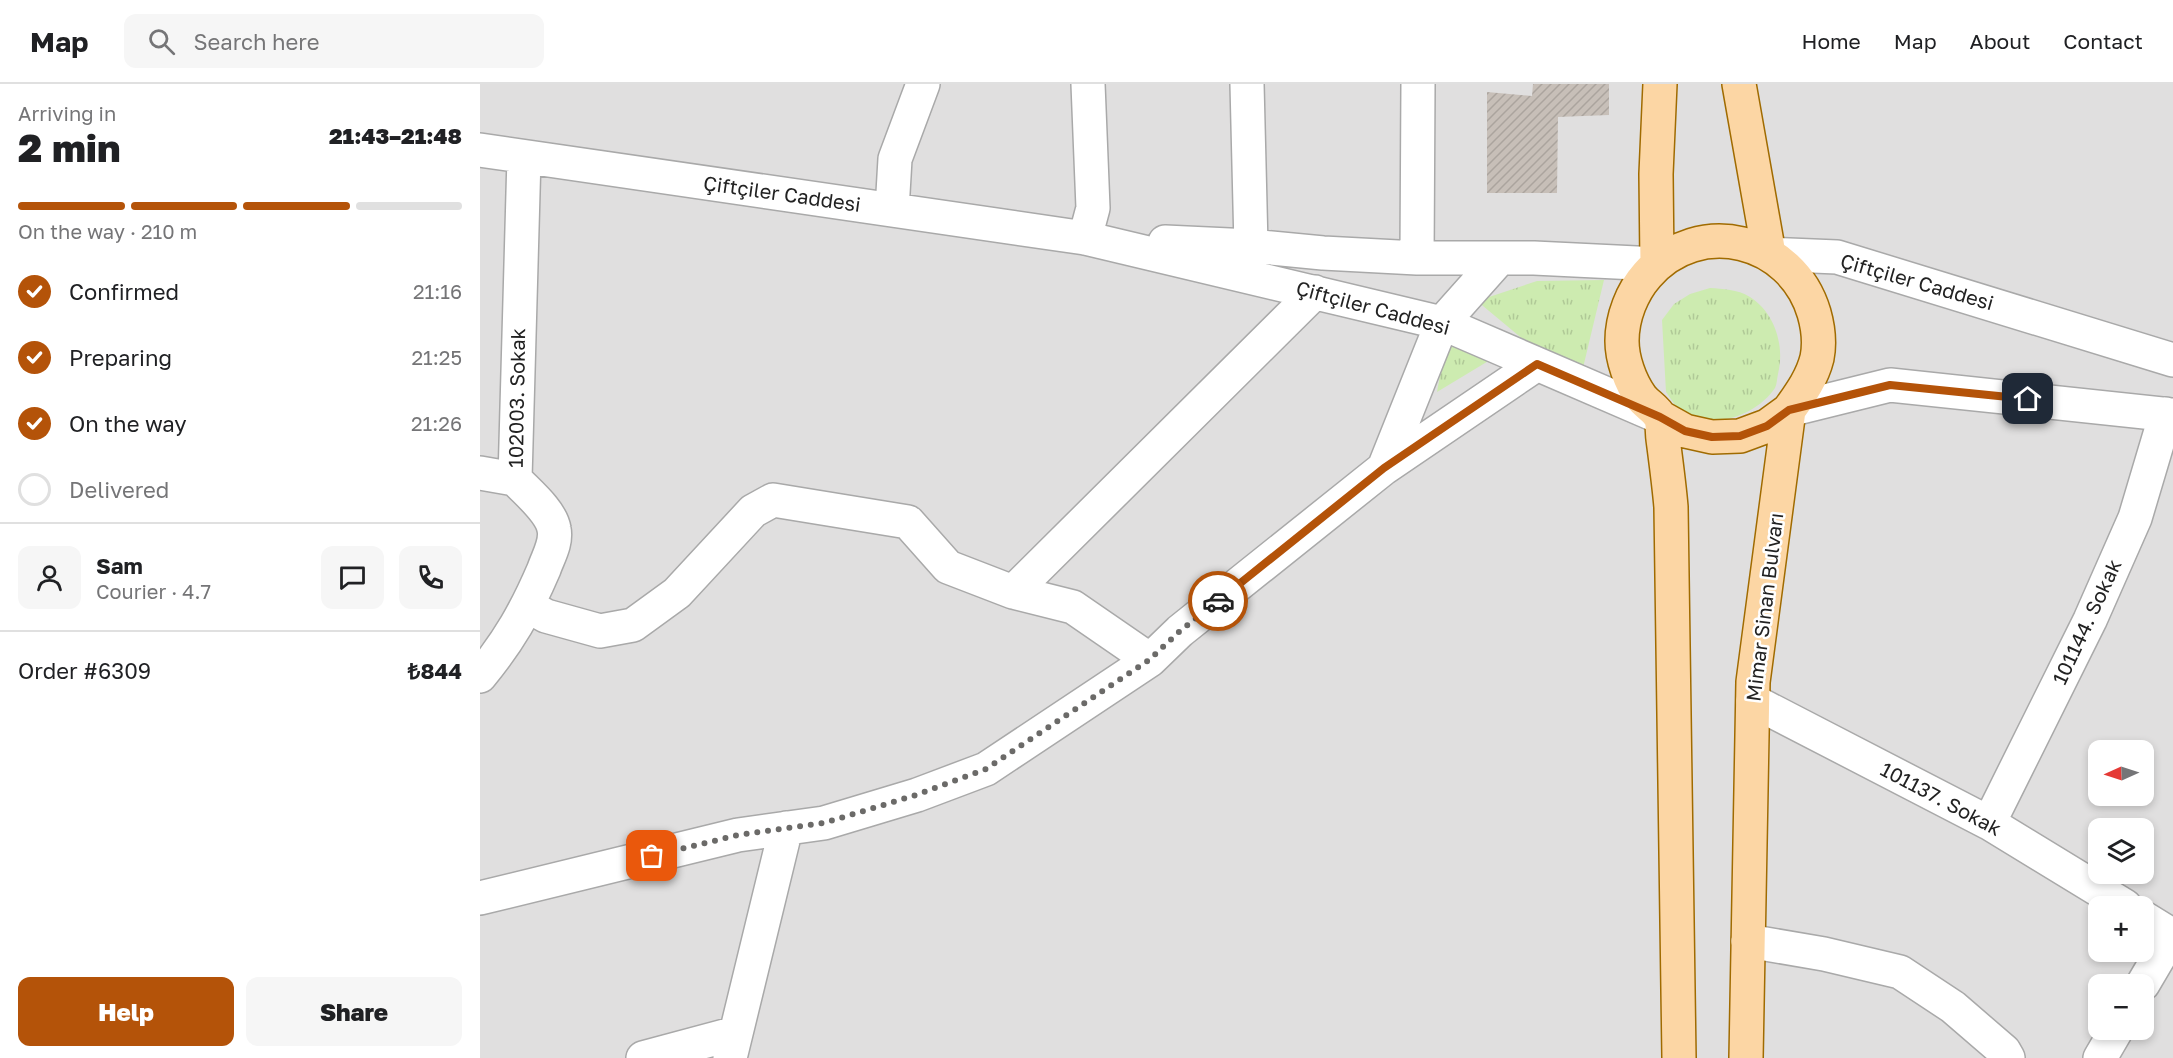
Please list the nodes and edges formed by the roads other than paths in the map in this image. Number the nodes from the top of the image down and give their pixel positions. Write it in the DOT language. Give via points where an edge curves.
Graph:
graph roads {
  1 [pos="923,84"];
  2 [pos="1088,84"];
  3 [pos="1246,84"];
  4 [pos="1418,84"];
  5 [pos="1660,84"];
  6 [pos="1739,84"];
  7 [pos="480,150"];
  8 [pos="524,157"];
  9 [pos="892,210"];
  10 [pos="1085,238"];
  11 [pos="1251,246"];
  12 [pos="1769,254"];
  13 [pos="1417,258"];
  14 [pos="1499,259"];
  15 [pos="1657,264"];
  16 [pos="1315,292"];
  17 [pos="1442,323"];
  18 [pos="2173,360"];
  19 [pos="1537,364"];
  20 [pos="1789,410"];
  21 [pos="2170,414"];
  22 [pos="1660,417"];
  23 [pos="1384,468"];
  24 [pos="480,473"];
  25 [pos="515,479"];
  26 [pos="1013,592"];
  27 [pos="528,606"];
  28 [pos="1149,660"];
  29 [pos="480,676"];
  30 [pos="1753,701"];
  31 [pos="1989,823"];
  32 [pos="786,828"];
  33 [pos="2109,896"];
  34 [pos="480,898"];
  35 [pos="2154,924"];
  36 [pos="2173,934"];
  37 [pos="1748,941"];
  38 [pos="2149,974"];
  39 [pos="2111,1040"];
  40 [pos="733,1046"];
  41 [pos="643,1058"];
  42 [pos="1679,1058"];
  43 [pos="1746,1058"];
  44 [pos="2008,1058"];
  45 [pos="2100,1058"];
  1 -- 9 [label="street" via="895,159"];
  2 -- 10 [label="street" via="1093,208"];
  3 -- 11 [label="street"];
  4 -- 13 [label="street"];
  5 -- 15 [label="main road"];
  6 -- 12 [label="main road"];
  7 -- 8 [label="street, Çiftçiler Caddesi"];
  8 -- 9 [label="street, Çiftçiler Caddesi"];
  8 -- 25 [label="street, 102003. Sokak"];
  9 -- 10 [label="street, Çiftçiler Caddesi"];
  10 -- 11 [label="street, Çiftçiler Caddesi"];
  10 -- 16 [label="street, Çiftçiler Caddesi"];
  11 -- 13 [label="street, Çiftçiler Caddesi"];
  12 -- 15 [label="main road, Çiftçiler Caddesi" via="1741,243 1712,241 1682,248"];
  12 -- 18 [label="street, Çiftçiler Caddesi" via="1837,257"];
  12 -- 20 [label="main road, Mimar Sinan Bulvarı" via="1793,273 1809,297 1818,327 1817,357 1807,385"];
  13 -- 14 [label="street, Çiftçiler Caddesi"];
  14 -- 15 [label="street, Çiftçiler Caddesi"];
  14 -- 17 [label="street"];
  15 -- 22 [label="main road" via="1638,286 1626,313 1622,341 1627,370 1640,396"];
  16 -- 17 [label="street, Çiftçiler Caddesi"];
  16 -- 26 [label="street"];
  17 -- 19 [label="street, Çiftçiler Caddesi"];
  17 -- 23 [label="street"];
  19 -- 22 [label="street, Çiftçiler Caddesi"];
  19 -- 23 [label="street"];
  20 -- 21 [label="street, Çiftçiler Caddesi" via="1890,385"];
  20 -- 22 [label="main road, Çiftçiler Caddesi" via="1767,426 1740,436 1712,437 1685,431"];
  20 -- 30 [label="main road, Mimar Sinan Bulvarı"];
  21 -- 31 [label="street, 101144. Sokak" via="2130,528 2090,620"];
  22 -- 42 [label="main road" via="1671,507"];
  23 -- 28 [label="street"];
  24 -- 25 [label="street"];
  25 -- 27 [label="street, 102003. Sokak" via="546,511 554,529 553,546"];
  26 -- 27 [label="street" via="948,567 908,522 773,501 753,511 676,593 633,625 600,631 546,616"];
  26 -- 28 [label="street" via="1073,607"];
  27 -- 29 [label="street, 102003. Sokak"];
  28 -- 32 [label="street" via="986,769 824,823"];
  30 -- 31 [label="street, 101137. Sokak"];
  30 -- 37 [label="main road, Mimar Sinan Bulvarı"];
  31 -- 33 [label="street, 101137. Sokak"];
  32 -- 34 [label="street" via="738,835"];
  32 -- 40 [label="street"];
  35 -- 36 [label="street"];
  36 -- 38 [label="street"];
  37 -- 43 [label="main road, Mimar Sinan Bulvarı"];
  37 -- 44 [label="street" via="1900,972 1953,1007"];
  39 -- 45 [label="street"];
  40 -- 41 [label="street"];
}
